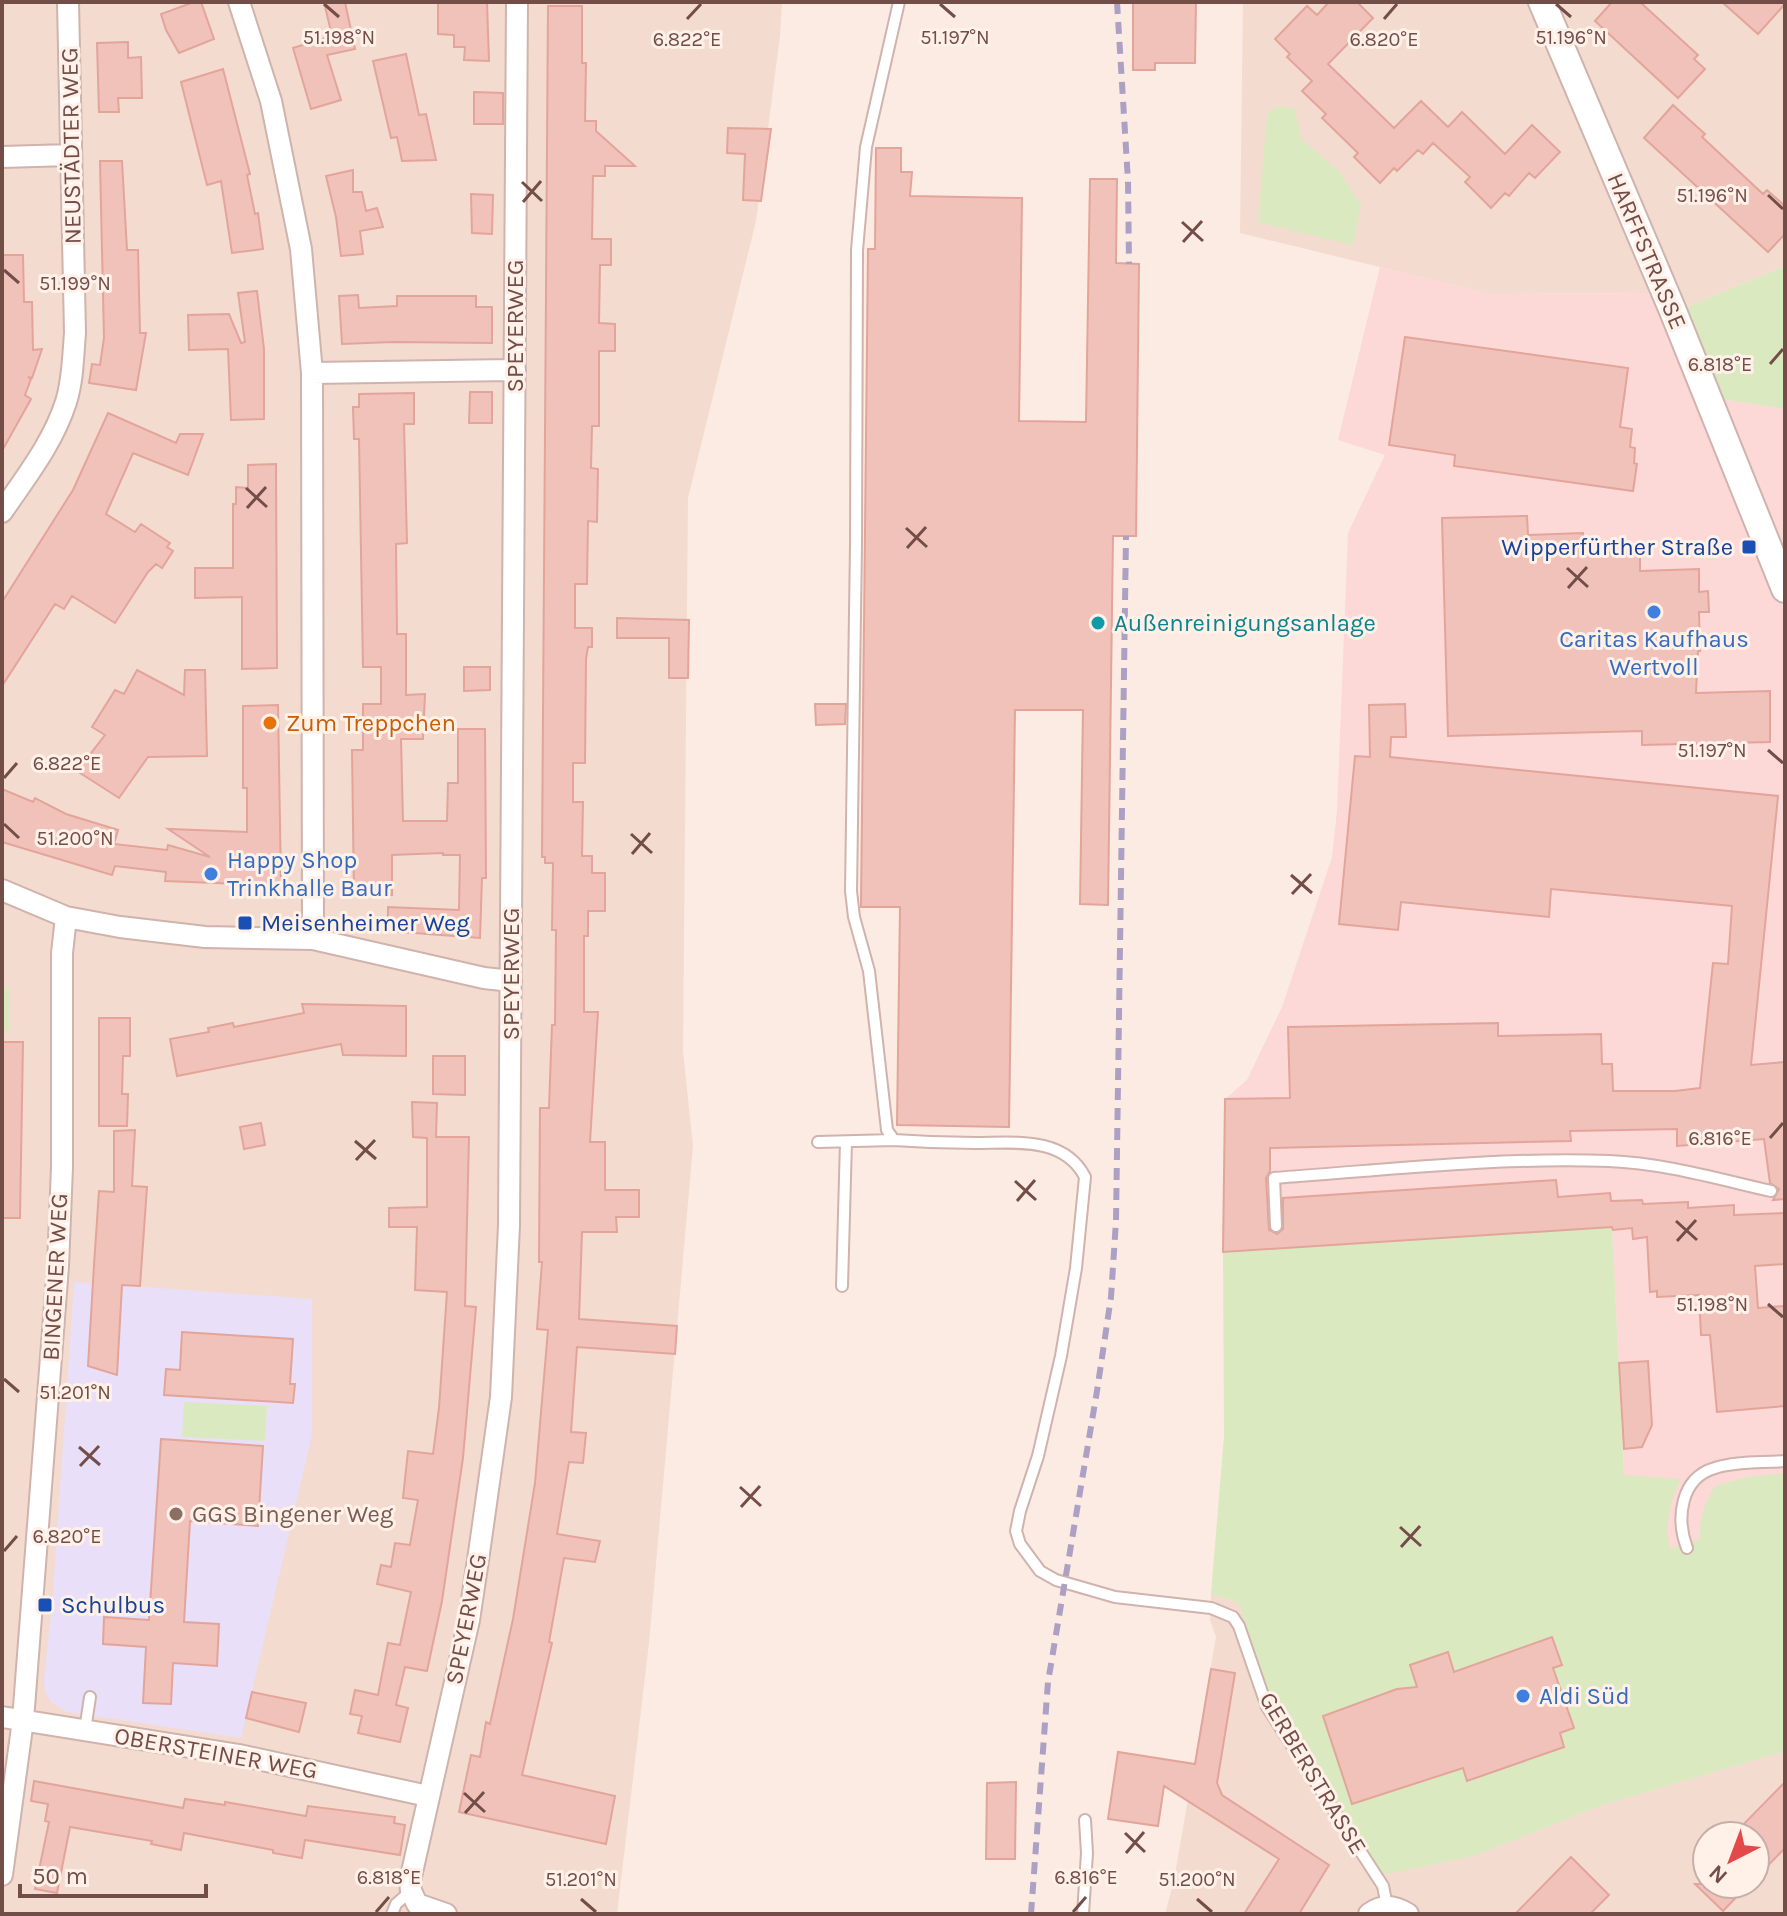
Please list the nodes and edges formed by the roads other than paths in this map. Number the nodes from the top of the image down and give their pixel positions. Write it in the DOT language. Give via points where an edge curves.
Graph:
graph roads {
  1 [pos="68,2"];
  2 [pos="239,2"];
  3 [pos="517,2"];
  4 [pos="899,2"];
  5 [pos="1542,2"];
  6 [pos="70,155"];
  7 [pos="2,157"];
  8 [pos="515,370"];
  9 [pos="312,373"];
  10 [pos="2,512"];
  11 [pos="1785,589"];
  12 [pos="2,890"];
  13 [pos="66,917"];
  14 [pos="313,939"];
  15 [pos="511,981"];
  16 [pos="894,1140"];
  17 [pos="818,1142"];
  18 [pos="846,1142"];
  19 [pos="1771,1191"];
  20 [pos="1276,1226"];
  21 [pos="842,1286"];
  22 [pos="1785,1461"];
  23 [pos="1687,1548"];
  24 [pos="90,1697"];
  25 [pos="2,1717"];
  26 [pos="23,1720"];
  27 [pos="85,1730"];
  28 [pos="428,1796"];
  29 [pos="1085,1820"];
  30 [pos="2,1875"];
  31 [pos="411,1891"];
  32 [pos="1378,1910"];
  33 [pos="392,1914"];
  34 [pos="446,1914"];
  35 [pos="1083,1914"];
  36 [pos="1408,1914"];
  1 -- 6 [label="street, NEUSTÄDTER WEG"];
  2 -- 9 [label="street" via="271,101 301,249"];
  3 -- 8 [label="street, SPEYERWEG"];
  4 -- 16 [label="lane" via="866,147 857,250 851,891 869,971 887,1130"];
  5 -- 11 [label="street, HARFFSTRASSE"];
  6 -- 7 [label="street"];
  6 -- 10 [label="street, NEUSTÄDTER WEG" via="75,333 66,401 48,442"];
  8 -- 9 [label="street"];
  8 -- 15 [label="street, SPEYERWEG"];
  9 -- 14 [label="street"];
  12 -- 13 [label="street"];
  13 -- 14 [label="street" via="205,937"];
  13 -- 26 [label="street, BINGENER WEG" via="58,1266"];
  14 -- 15 [label="street"];
  15 -- 28 [label="street, SPEYERWEG" via="501,1397 469,1620"];
  16 -- 18 [label="lane"];
  16 -- 32 [label="lane, GERBERSTRASSE" via="1021,1141 1050,1149 1079,1166 1085,1177 1078,1252 1061,1356 1016,1531 1028,1559 1056,1580 1115,1597 1211,1608 1233,1617 1267,1707 1383,1886"];
  17 -- 18 [label="lane"];
  18 -- 21 [label="lane"];
  19 -- 20 [label="lane" via="1676,1169 1611,1161 1525,1161 1274,1178"];
  22 -- 23 [label="lane" via="1713,1468 1700,1476 1680,1516"];
  24 -- 27 [label="lane"];
  25 -- 26 [label="street, OBERSTEINER WEG"];
  26 -- 27 [label="street, OBERSTEINER WEG"];
  26 -- 30 [label="street, BINGENER WEG"];
  27 -- 28 [label="street, OBERSTEINER WEG" via="239,1755"];
  28 -- 31 [label="street, SPEYERWEG"];
  29 -- 35 [label="lane"];
  31 -- 33 [label="lane"];
  31 -- 34 [label="street" via="423,1908"];
  32 -- 36 [label="street, GERBERSTRASSE"];
}
